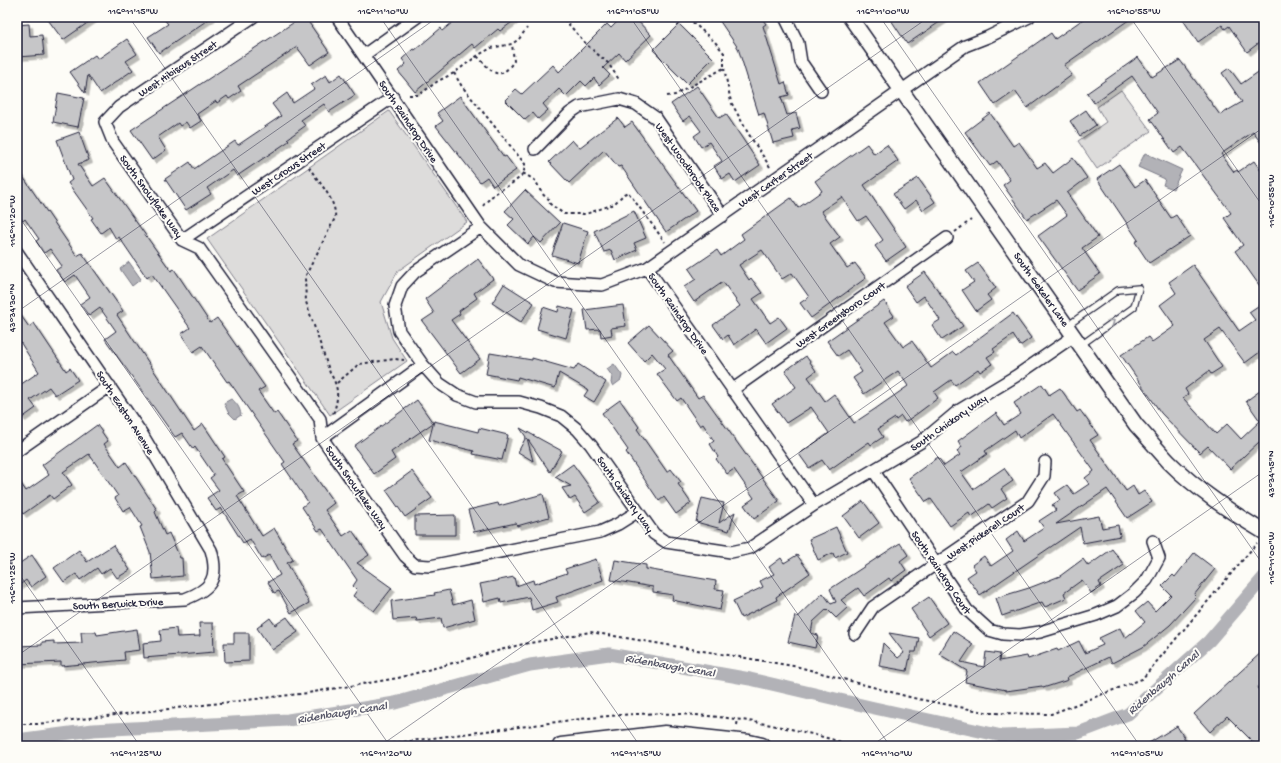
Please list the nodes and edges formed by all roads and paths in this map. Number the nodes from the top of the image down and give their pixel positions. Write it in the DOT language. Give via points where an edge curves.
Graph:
graph roads {
  1 [pos="253,17"];
  2 [pos="337,17"];
  3 [pos="417,17"];
  4 [pos="561,17"];
  5 [pos="569,17"];
  6 [pos="688,17"];
  7 [pos="785,17"];
  8 [pos="850,17"];
  9 [pos="1029,17"];
  10 [pos="564,19"];
  11 [pos="527,28"];
  12 [pos="512,44"];
  13 [pos="364,55"];
  14 [pos="477,56"];
  15 [pos="724,68"];
  16 [pos="454,73"];
  17 [pos="620,81"];
  18 [pos="902,90"];
  19 [pos="821,91"];
  20 [pos="409,96"];
  21 [pos="666,96"];
  22 [pos="394,97"];
  23 [pos="105,122"];
  24 [pos="535,149"];
  25 [pos="306,164"];
  26 [pos="770,167"];
  27 [pos="523,173"];
  28 [pos="481,208"];
  29 [pos="723,216"];
  30 [pos="971,220"];
  31 [pos="481,227"];
  32 [pos="948,238"];
  33 [pos="182,240"];
  34 [pos="665,242"];
  35 [pos="19,259"];
  36 [pos="647,268"];
  37 [pos="1074,336"];
  38 [pos="404,360"];
  39 [pos="423,365"];
  40 [pos="337,383"];
  41 [pos="110,386"];
  42 [pos="732,390"];
  43 [pos="333,414"];
  44 [pos="322,438"];
  45 [pos="17,451"];
  46 [pos="1045,462"];
  47 [pos="873,470"];
  48 [pos="814,505"];
  49 [pos="637,512"];
  50 [pos="1262,536"];
  51 [pos="1153,541"];
  52 [pos="937,564"];
  53 [pos="213,581"];
  54 [pos="17,608"];
  55 [pos="855,634"];
  56 [pos="738,720"];
  57 [pos="17,724"];
  58 [pos="737,726"];
  59 [pos="712,742"];
  60 [pos="564,746"];
  61 [pos="762,746"];
  1 -- 23 [label="street, West Hibiscus Street" via="119,107"];
  2 -- 13 [label="street, South Raindrop Drive"];
  3 -- 13 [label="street"];
  4 -- 10 [label="path"];
  5 -- 10 [label="path"];
  6 -- 15 [label="path" via="716,42 724,53"];
  7 -- 19 [label="street" via="798,43 801,62"];
  8 -- 18 [label="street, South Gekeler Lane"];
  9 -- 18 [label="street, West Carter Street" via="965,46"];
  10 -- 17 [label="path" via="588,46 608,63"];
  11 -- 12 [label="path"];
  12 -- 14 [label="path" via="491,48"];
  12 -- 14 [label="path" via="514,61 507,71 501,74 491,71"];
  13 -- 22 [label="street, South Raindrop Drive"];
  14 -- 16 [label="path"];
  15 -- 21 [label="path" via="675,95"];
  15 -- 26 [label="path" via="731,102"];
  16 -- 20 [label="path" via="418,95"];
  16 -- 27 [label="path" via="460,85 492,126 522,159 525,164"];
  18 -- 29 [label="street, West Carter Street"];
  18 -- 37 [label="street, South Gekeler Lane"];
  22 -- 31 [label="street, South Raindrop Drive"];
  22 -- 33 [label="street, West Crocus Street"];
  23 -- 33 [label="street, South Snowflake Way" via="113,142"];
  24 -- 29 [label="street, West Woodbrook Place" via="579,107 619,99 636,104 656,118"];
  25 -- 40 [label="path" via="334,204 336,212 305,277 306,302 330,373"];
  27 -- 28 [label="path"];
  27 -- 34 [label="path" via="536,181 550,204 564,214 586,214 614,204 628,192"];
  29 -- 36 [label="street, West Carter Street"];
  30 -- 32 [label="path"];
  31 -- 36 [label="street, South Raindrop Drive" via="519,265 555,282 602,285"];
  31 -- 39 [label="street, South Chickory Way" via="415,272 402,286 395,306 399,331"];
  32 -- 42 [label="street, West Greensboro Court"];
  33 -- 44 [label="street, South Snowflake Way" via="199,248 316,413 320,419"];
  35 -- 41 [label="street, South Easton Avenue"];
  36 -- 42 [label="street, South Raindrop Drive"];
  37 -- 37 [label="lane, one-way" via="1134,307 1139,288 1118,290"];
  37 -- 47 [label="street, South Chickory Way" via="1016,376 958,411 921,442"];
  37 -- 50 [label="street, South Gekeler Lane" via="1136,425 1170,462"];
  38 -- 40 [label="path" via="359,364"];
  39 -- 44 [label="street"];
  39 -- 49 [label="street, South Chickory Way" via="440,383 476,402 519,402 561,416 591,445"];
  40 -- 43 [label="path" via="337,403"];
  41 -- 45 [label="street"];
  41 -- 53 [label="street, South Easton Avenue" via="142,434 211,550 215,562"];
  42 -- 48 [label="street, South Raindrop Drive"];
  44 -- 49 [label="street, South Snowflake Way" via="415,565 430,566 600,532"];
  46 -- 52 [label="street, West Pickerell Court" via="1044,476 1028,501"];
  47 -- 48 [label="street, South Chickory Way"];
  47 -- 52 [label="street, South Raindrop Court"];
  48 -- 49 [label="street, South Chickory Way" via="750,548 731,552 666,542 654,534"];
  50 -- 57 [label="path" via="1142,679 1051,714 990,713 913,698 799,667 590,632 519,645 398,678 308,693 37,724"];
  51 -- 52 [label="street, South Raindrop Court" via="1159,558 1147,580 1117,606 1040,632 1020,635 989,630 977,621"];
  52 -- 55 [label="street, West Pickerell Court" via="873,607"];
  53 -- 54 [label="street, South Berwick Drive" via="201,593 185,599"];
  56 -- 58 [label="path"];
  59 -- 60 [label="main road" via="665,734"];
  59 -- 61 [label="main road"];
}
